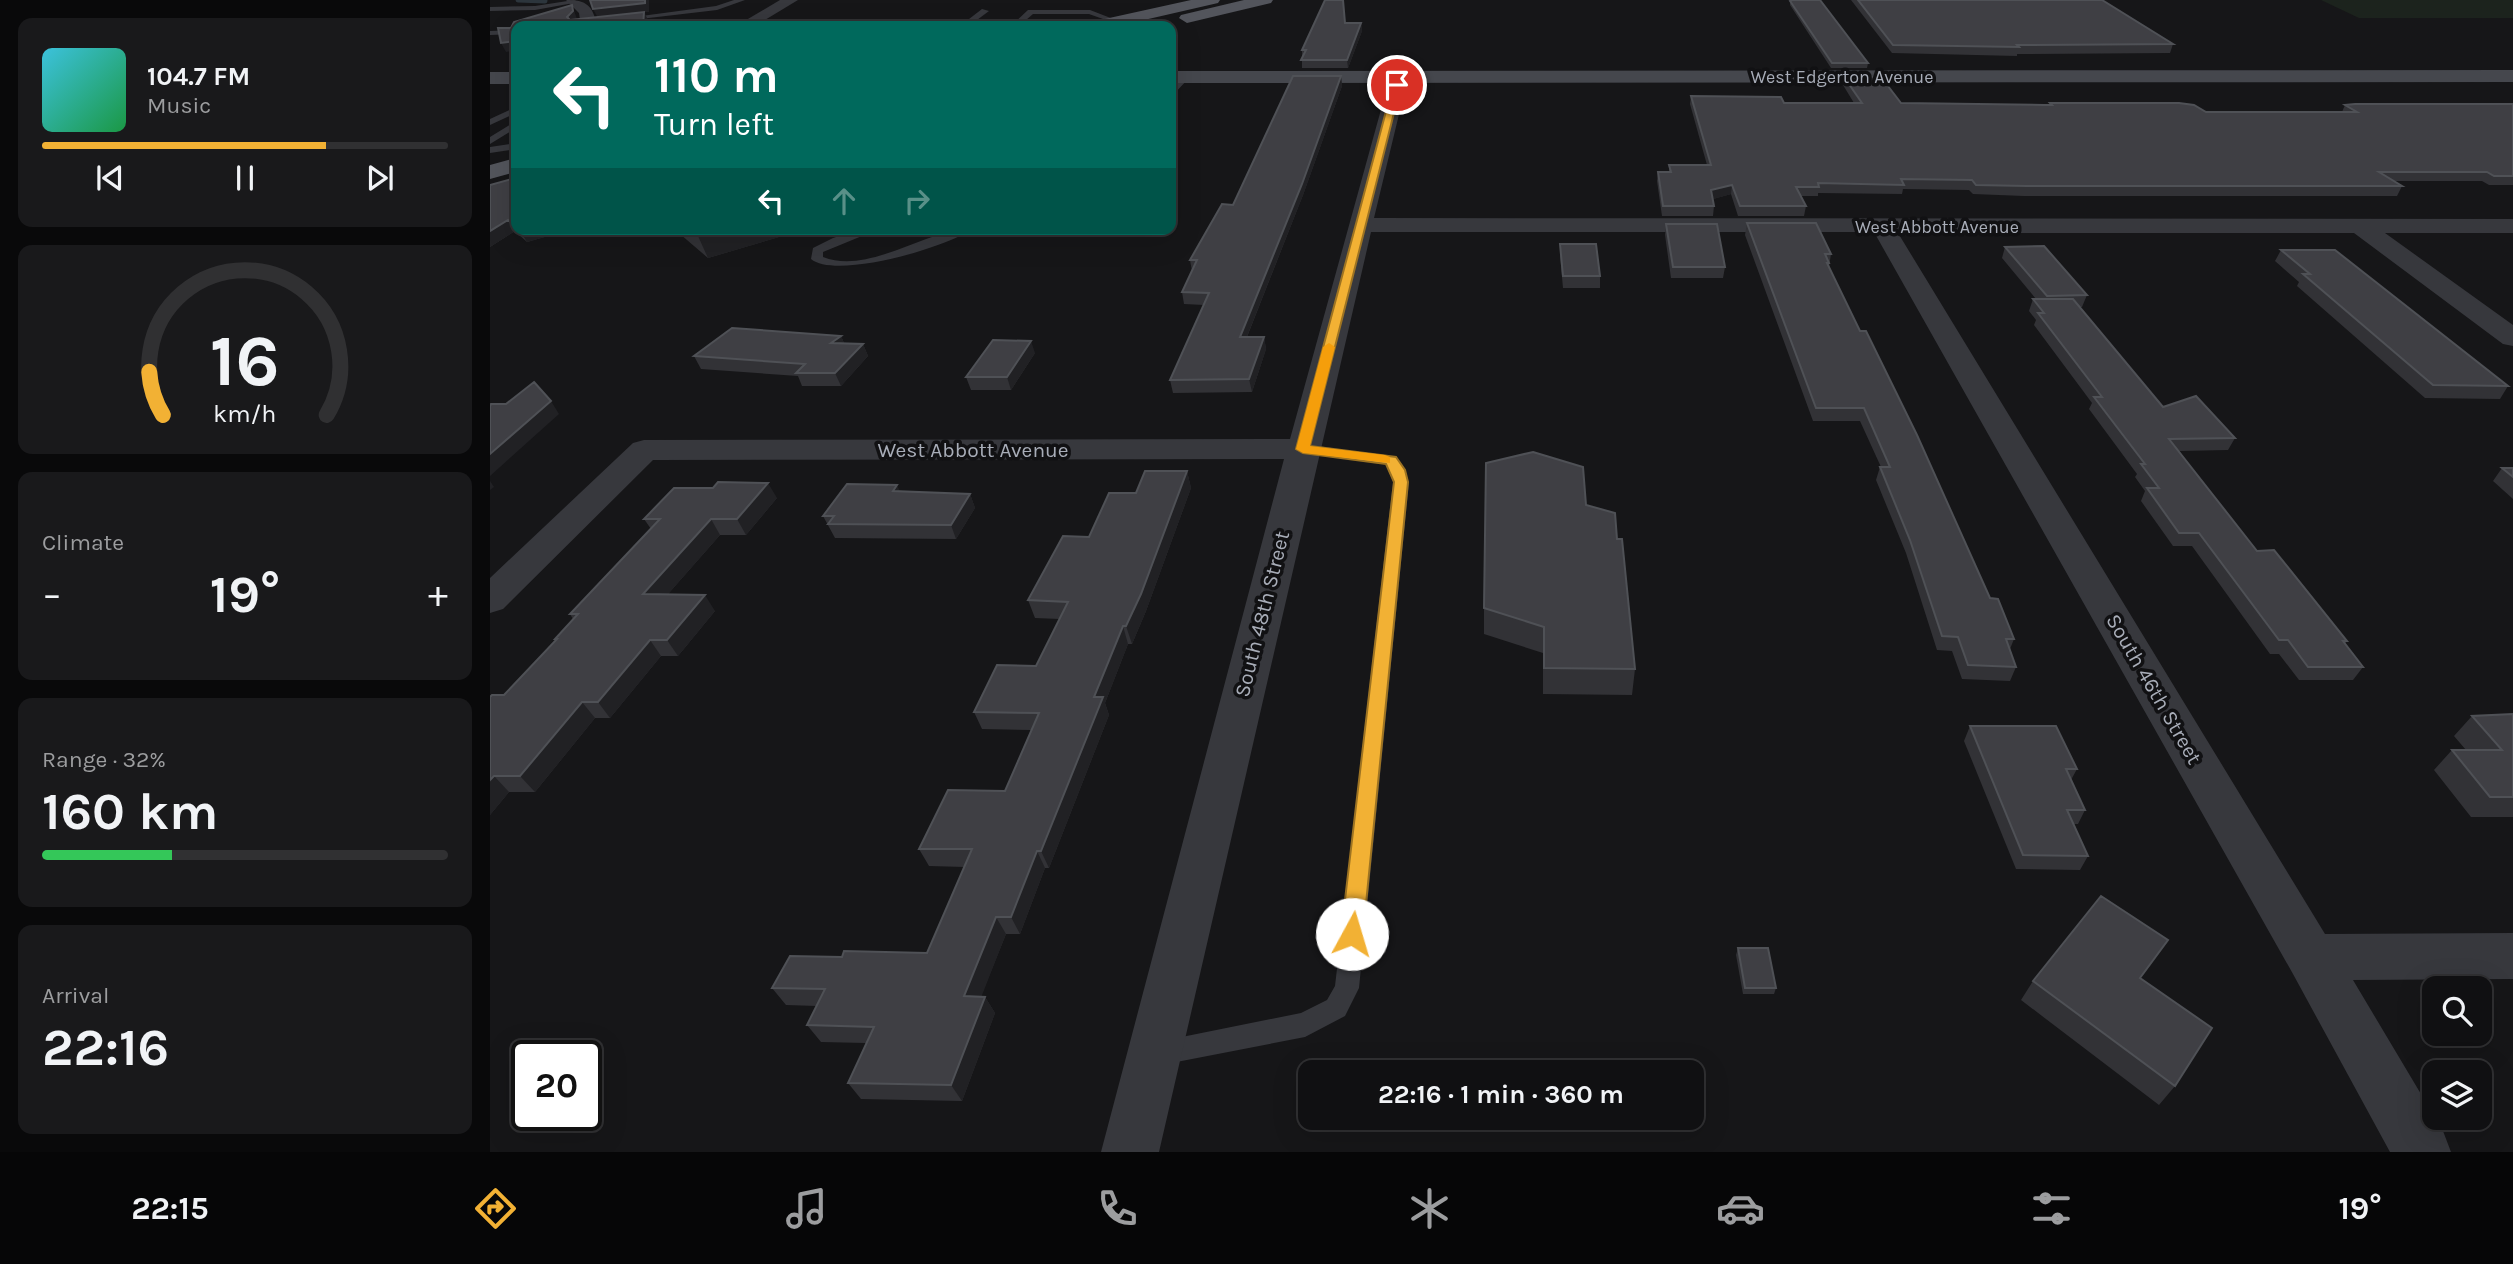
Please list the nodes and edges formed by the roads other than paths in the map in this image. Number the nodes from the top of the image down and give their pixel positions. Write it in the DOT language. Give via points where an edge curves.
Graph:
graph roads {
  1 [pos="741,0"];
  2 [pos="792,0"];
  3 [pos="1045,0"];
  4 [pos="1212,0"];
  5 [pos="1265,0"];
  6 [pos="574,1"];
  7 [pos="490,9"];
  8 [pos="985,11"];
  9 [pos="1031,12"];
  10 [pos="1095,15"];
  11 [pos="617,20"];
  12 [pos="588,21"];
  13 [pos="753,21"];
  14 [pos="971,21"];
  15 [pos="1021,21"];
  16 [pos="1115,21"];
  17 [pos="1122,21"];
  18 [pos="1176,21"];
  19 [pos="490,33"];
  20 [pos="511,33"];
  21 [pos="2513,76"];
  22 [pos="1179,77"];
  23 [pos="1399,77"];
  24 [pos="511,112"];
  25 [pos="490,122"];
  26 [pos="511,127"];
  27 [pos="490,141"];
  28 [pos="511,147"];
  29 [pos="490,150"];
  30 [pos="511,166"];
  31 [pos="490,172"];
  32 [pos="511,182"];
  33 [pos="490,188"];
  34 [pos="1360,225"];
  35 [pos="2361,226"];
  36 [pos="2513,226"];
  37 [pos="1883,228"];
  38 [pos="854,235"];
  39 [pos="948,235"];
  40 [pos="2513,338"];
  41 [pos="1303,449"];
  42 [pos="490,600"];
  43 [pos="2513,956"];
  44 [pos="2311,957"];
  45 [pos="1154,1053"];
  46 [pos="1130,1152"];
  47 [pos="2422,1152"];
  1 -- 11 [label="lane" via="717,8"];
  2 -- 13 [label="street"];
  3 -- 9 [label="lane"];
  4 -- 17 [label="main road"];
  5 -- 18 [label="main road"];
  6 -- 7 [label="lane"];
  6 -- 12 [label="street" via="586,11"];
  8 -- 14 [label="lane"];
  9 -- 10 [label="lane"];
  9 -- 15 [label="lane"];
  10 -- 16 [label="main road"];
  19 -- 20 [label="lane"];
  21 -- 23 [label="street, West Edgerton Avenue"];
  22 -- 23 [label="street, West Edgerton Avenue"];
  23 -- 34 [label="street, South 48th Street"];
  24 -- 25 [label="lane"];
  26 -- 27 [label="lane"];
  28 -- 29 [label="lane"];
  30 -- 31 [label="main road"];
  32 -- 33 [label="main road"];
  34 -- 37 [label="street, West Abbott Avenue"];
  34 -- 41 [label="street, South 48th Street"];
  35 -- 36 [label="street, West Abbott Avenue"];
  35 -- 37 [label="street, West Abbott Avenue"];
  35 -- 40 [label="street"];
  37 -- 44 [label="street, South 46th Street"];
  38 -- 39 [label="lane" via="817,250 817,259 824,264 861,263"];
  41 -- 42 [label="street, West Abbott Avenue" via="644,450"];
  41 -- 45 [label="street, South 48th Street"];
  41 -- 45 [label="lane" via="1391,460 1401,482 1347,988 1336,1008 1305,1025"];
  43 -- 44 [label="street"];
  44 -- 47 [label="street, South 46th Street"];
  45 -- 46 [label="street, South 48th Street"];
}
